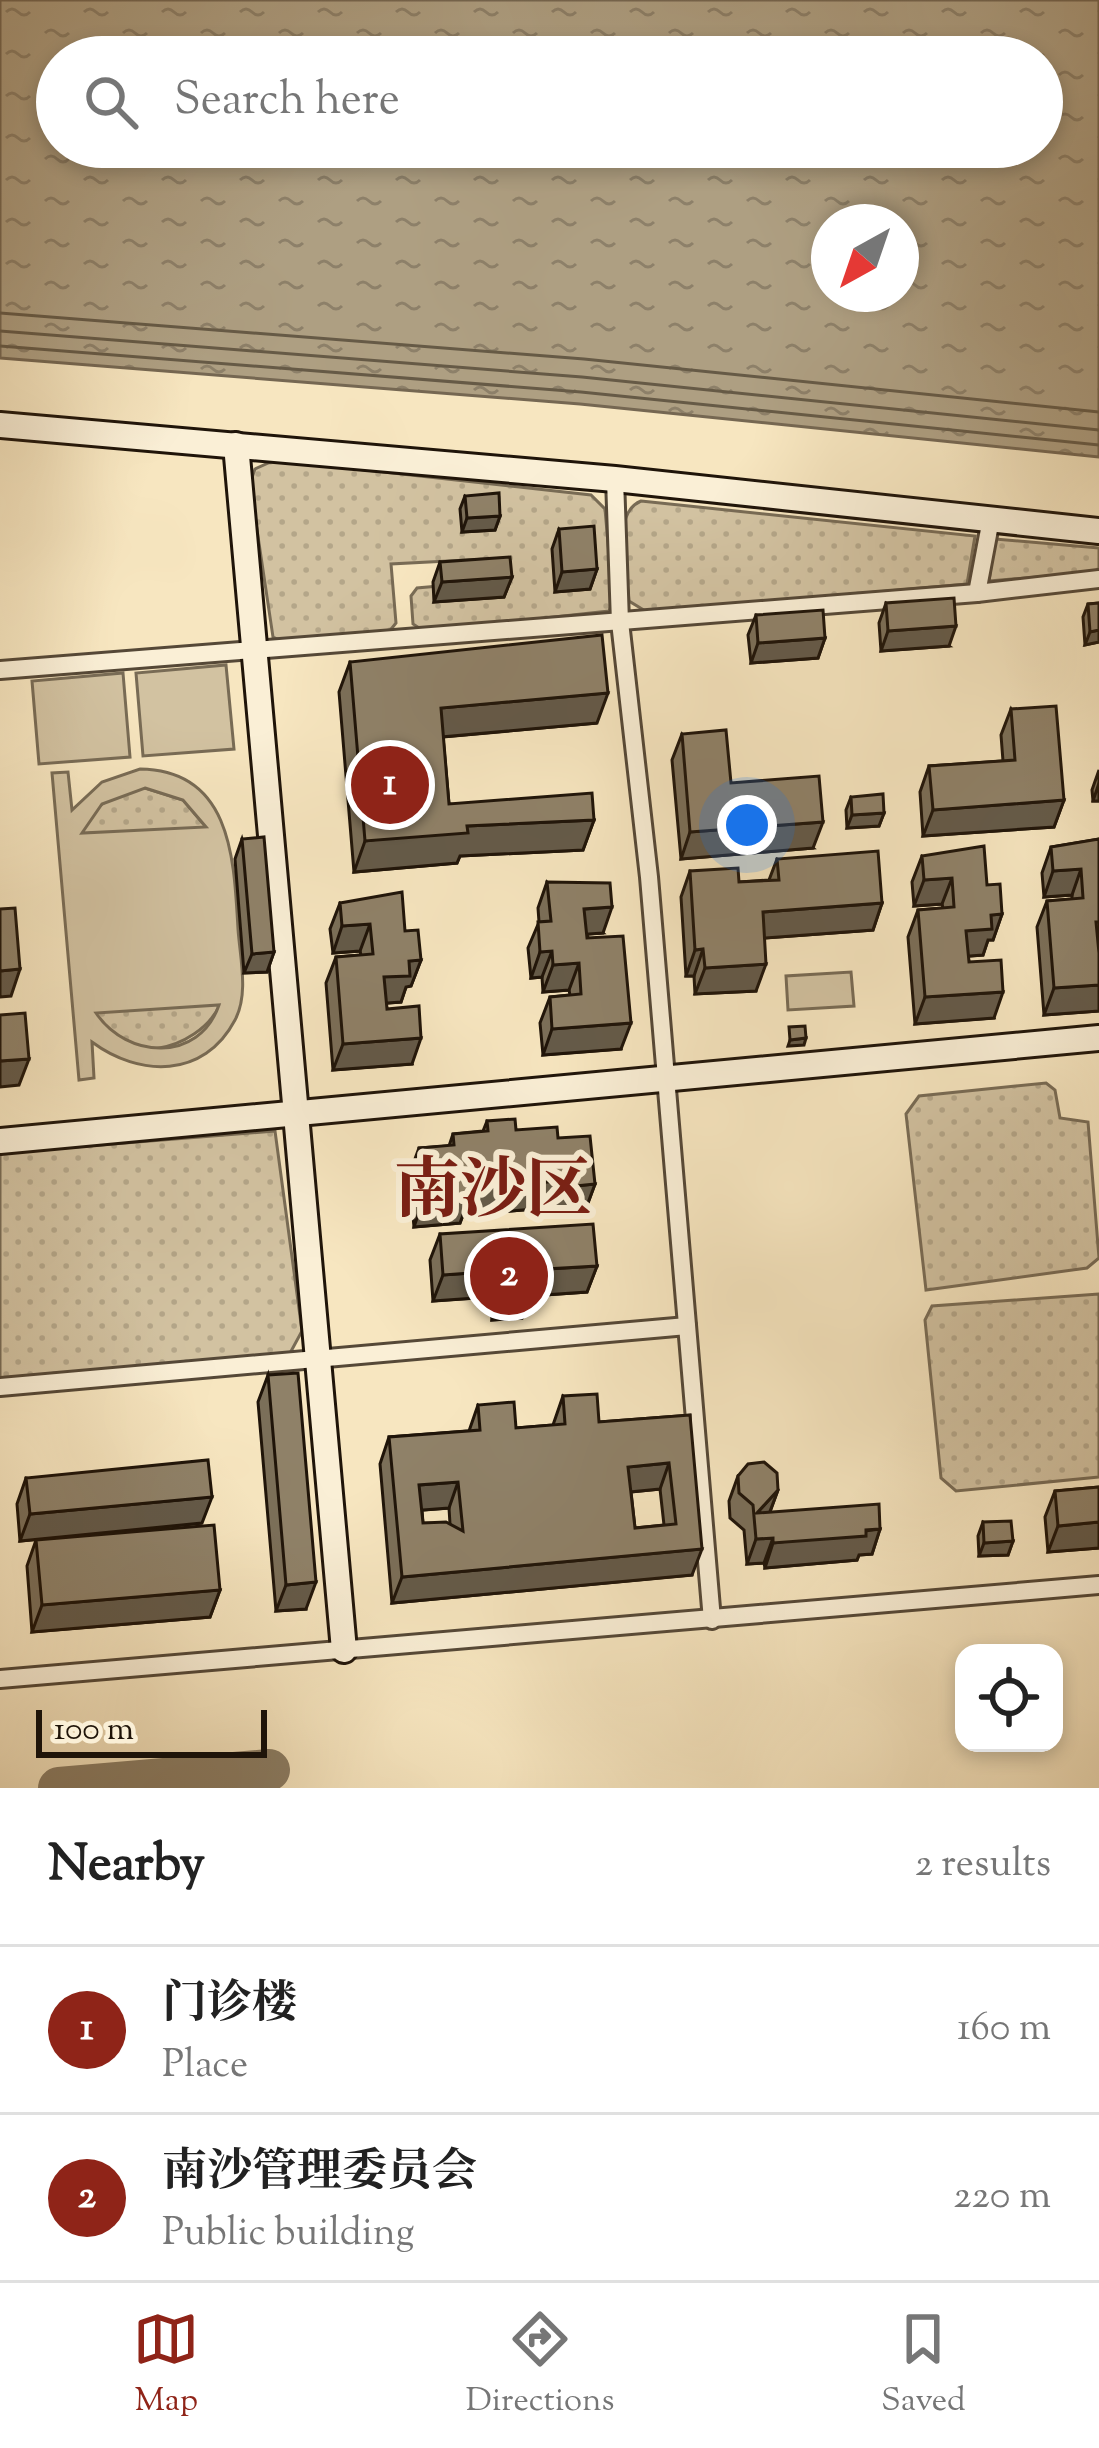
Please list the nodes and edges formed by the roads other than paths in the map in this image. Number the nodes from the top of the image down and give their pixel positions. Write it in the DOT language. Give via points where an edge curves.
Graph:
graph roads {
  1 [pos="0,425"];
  2 [pos="236,446"];
  3 [pos="615,479"];
  4 [pos="991,520"];
  5 [pos="1099,531"];
  6 [pos="1099,579"];
  7 [pos="976,593"];
  8 [pos="620,622"];
  9 [pos="256,652"];
  10 [pos="0,670"];
  11 [pos="1099,1038"];
  12 [pos="663,1079"];
  13 [pos="296,1112"];
  14 [pos="0,1141"];
  15 [pos="687,1326"];
  16 [pos="319,1359"];
  17 [pos="0,1388"];
  18 [pos="1099,1585"];
  19 [pos="712,1620"];
  20 [pos="344,1650"];
  21 [pos="0,1679"];
  1 -- 2 [label="street"];
  2 -- 3 [label="street"];
  2 -- 9 [label="street"];
  3 -- 4 [label="street"];
  3 -- 8 [label="street"];
  4 -- 5 [label="street"];
  4 -- 7 [label="street"];
  6 -- 7 [label="street"];
  7 -- 8 [label="street"];
  8 -- 9 [label="street"];
  8 -- 12 [label="street"];
  9 -- 10 [label="street"];
  9 -- 13 [label="street"];
  11 -- 12 [label="street"];
  12 -- 13 [label="street"];
  12 -- 15 [label="street"];
  13 -- 14 [label="street"];
  13 -- 16 [label="street"];
  15 -- 16 [label="street"];
  15 -- 19 [label="street"];
  16 -- 17 [label="street"];
  16 -- 20 [label="street"];
  18 -- 19 [label="street"];
  19 -- 20 [label="street"];
  20 -- 21 [label="street"];
}
